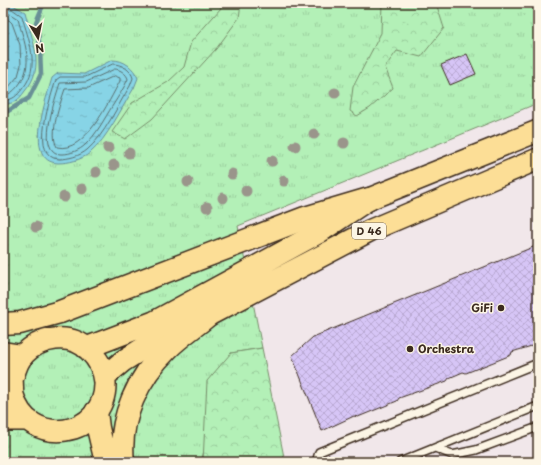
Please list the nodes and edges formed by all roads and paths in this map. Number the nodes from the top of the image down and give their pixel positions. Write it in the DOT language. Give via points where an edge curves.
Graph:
graph roads {
  1 [pos="538,131"];
  2 [pos="538,159"];
  3 [pos="369,199"];
  4 [pos="207,316"];
  5 [pos="3,324"];
  6 [pos="86,348"];
  7 [pos="13,354"];
  8 [pos="538,363"];
  9 [pos="104,377"];
  10 [pos="8,383"];
  11 [pos="538,406"];
  12 [pos="96,412"];
  13 [pos="3,420"];
  14 [pos="28,420"];
  15 [pos="538,427"];
  16 [pos="434,448"];
  17 [pos="106,462"];
  18 [pos="123,462"];
  19 [pos="318,462"];
  20 [pos="400,462"];
  1 -- 3 [label="main road, D 46"];
  2 -- 4 [label="main road, D 46" via="371,230"];
  3 -- 5 [label="highway" via="305,218 60,312 20,323"];
  3 -- 6 [label="main road, D 46" via="318,233 154,322"];
  4 -- 9 [label="main road, D 46" via="150,344"];
  4 -- 18 [label="highway" via="168,348 143,378 128,410 123,437"];
  6 -- 7 [label="main road" via="74,341 46,340"];
  6 -- 9 [label="main road" via="101,366"];
  7 -- 10 [label="main road" via="16,367"];
  8 -- 19 [label="lane" via="319,452"];
  9 -- 12 [label="main road" via="104,395"];
  10 -- 14 [label="main road" via="18,408"];
  11 -- 16 [label="lane"];
  12 -- 14 [label="main road" via="87,422 64,431 51,431 38,427"];
  12 -- 17 [label="highway"];
  13 -- 14 [label="main road"];
  15 -- 16 [label="lane" via="476,450 452,455"];
  16 -- 20 [label="lane"];
}
